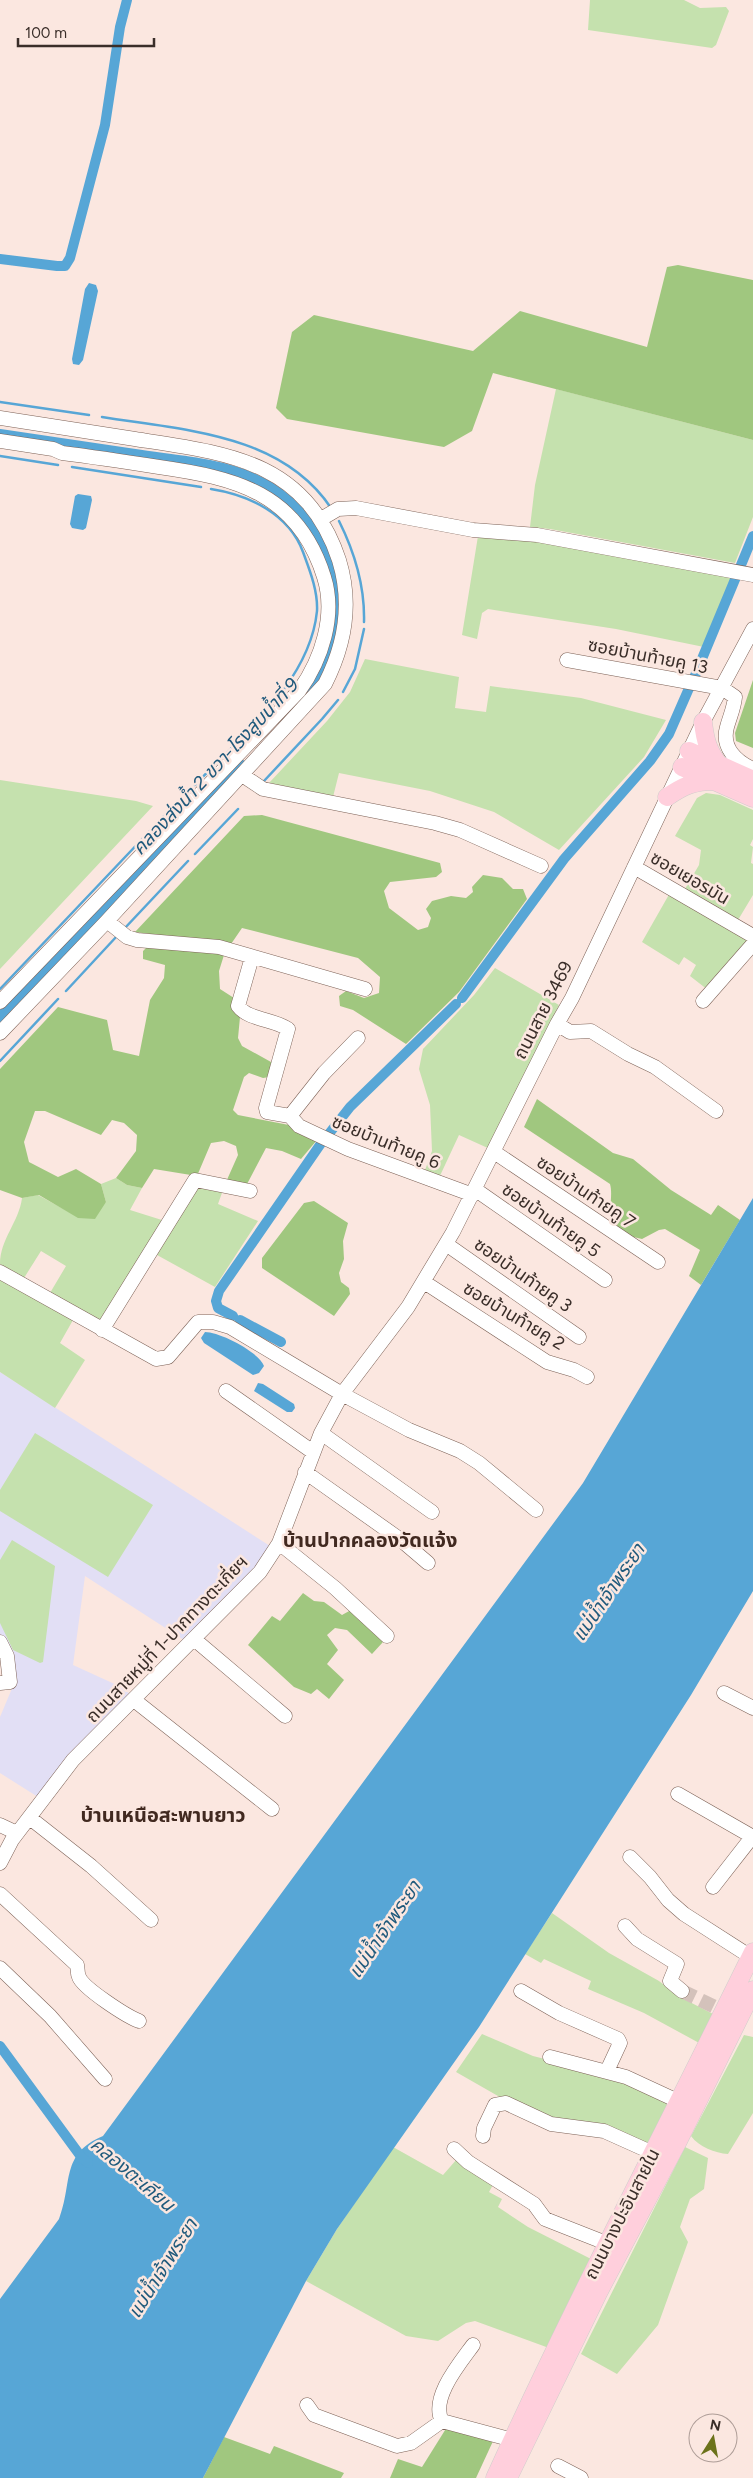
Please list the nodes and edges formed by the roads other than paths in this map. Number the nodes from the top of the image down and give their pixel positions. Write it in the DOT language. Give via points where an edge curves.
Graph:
graph roads {
  1 [pos="0,418"];
  2 [pos="65,431"];
  3 [pos="0,441"];
  4 [pos="62,451"];
  5 [pos="321,519"];
  6 [pos="753,576"];
  7 [pos="753,629"];
  8 [pos="750,644"];
  9 [pos="567,660"];
  10 [pos="722,688"];
  11 [pos="704,722"];
  12 [pos="686,759"];
  13 [pos="753,769"];
  14 [pos="717,773"];
  15 [pos="242,775"];
  16 [pos="753,780"];
  17 [pos="667,797"];
  18 [pos="753,798"];
  19 [pos="182,823"];
  20 [pos="541,866"];
  21 [pos="634,867"];
  22 [pos="107,921"];
  23 [pos="753,936"];
  24 [pos="753,944"];
  25 [pos="252,957"];
  26 [pos="365,990"];
  27 [pos="703,1001"];
  28 [pos="0,1002"];
  29 [pos="557,1024"];
  30 [pos="0,1033"];
  31 [pos="358,1038"];
  32 [pos="716,1111"];
  33 [pos="290,1116"];
  34 [pos="494,1152"];
  35 [pos="250,1191"];
  36 [pos="474,1193"];
  37 [pos="446,1244"];
  38 [pos="658,1262"];
  39 [pos="0,1272"];
  40 [pos="605,1280"];
  41 [pos="424,1282"];
  42 [pos="102,1330"];
  43 [pos="579,1337"];
  44 [pos="587,1377"];
  45 [pos="226,1390"];
  46 [pos="342,1394"];
  47 [pos="320,1433"];
  48 [pos="313,1452"];
  49 [pos="305,1472"];
  50 [pos="536,1510"];
  51 [pos="432,1512"];
  52 [pos="278,1543"];
  53 [pos="428,1563"];
  54 [pos="387,1636"];
  55 [pos="194,1639"];
  56 [pos="0,1642"];
  57 [pos="5,1683"];
  58 [pos="724,1693"];
  59 [pos="134,1700"];
  60 [pos="753,1708"];
  61 [pos="285,1716"];
  62 [pos="678,1794"];
  63 [pos="272,1809"];
  64 [pos="30,1818"];
  65 [pos="0,1825"];
  66 [pos="17,1834"];
  67 [pos="752,1837"];
  68 [pos="630,1857"];
  69 [pos="0,1863"];
  70 [pos="713,1887"];
  71 [pos="0,1894"];
  72 [pos="151,1920"];
  73 [pos="625,1926"];
  74 [pos="752,1954"];
  75 [pos="0,1968"];
  76 [pos="520,1990"];
  77 [pos="753,1990"];
  78 [pos="682,1991"];
  79 [pos="139,2021"];
  80 [pos="550,2058"];
  81 [pos="607,2071"];
  82 [pos="105,2079"];
  83 [pos="680,2102"];
  84 [pos="483,2136"];
  85 [pos="454,2149"];
  86 [pos="653,2152"];
  87 [pos="606,2243"];
  88 [pos="473,2345"];
  89 [pos="307,2405"];
  90 [pos="442,2421"];
  91 [pos="513,2440"];
  92 [pos="558,2466"];
  93 [pos="495,2478"];
  94 [pos="508,2478"];
  95 [pos="581,2478"];
  1 -- 2 [label="street"];
  2 -- 4 [label="street"];
  2 -- 5 [label="street" via="204,449 250,462 291,487"];
  3 -- 4 [label="street"];
  4 -- 19 [label="street" via="202,473 240,483 272,500 293,519 311,545 328,590 329,614 325,636 310,676"];
  5 -- 6 [label="street" via="338,509 356,508 472,530 537,535"];
  5 -- 15 [label="street" via="333,544 346,596 340,646 325,684"];
  7 -- 8 [label="street, ถนนสาย 3469"];
  8 -- 10 [label="street, ถนนสาย 3469"];
  9 -- 10 [label="street, ซอยบ้านท้ายคู 13"];
  10 -- 11 [label="street, ถนนสาย 3469"];
  10 -- 13 [label="street" via="735,697 726,728 728,744 735,759"];
  11 -- 12 [label="street, ถนนสาย 3469"];
  11 -- 14 [label="main road" via="705,740"];
  12 -- 14 [label="main road"];
  12 -- 17 [label="street, ถนนสาย 3469"];
  14 -- 16 [label="main road"];
  14 -- 17 [label="main road" via="685,785"];
  14 -- 18 [label="main road"];
  15 -- 19 [label="street"];
  15 -- 20 [label="street" via="263,789 436,823"];
  17 -- 21 [label="street, ถนนสาย 3469"];
  19 -- 22 [label="street"];
  19 -- 28 [label="street"];
  21 -- 23 [label="street, ซอยเยอรมัน"];
  21 -- 29 [label="street, ถนนสาย 3469"];
  22 -- 25 [label="street" via="127,937 137,940 219,947"];
  22 -- 30 [label="street"];
  24 -- 27 [label="street"];
  25 -- 26 [label="street"];
  25 -- 33 [label="street" via="238,1006 242,1011 288,1029 266,1108 272,1114"];
  29 -- 32 [label="street" via="570,1032 591,1032 655,1067"];
  29 -- 34 [label="street, ถนนสาย 3469"];
  31 -- 33 [label="street" via="324,1073"];
  33 -- 36 [label="street, ซอยบ้านท้ายคู 6" via="299,1126 348,1150"];
  34 -- 36 [label="street, ถนนสาย 3469"];
  34 -- 38 [label="street, ซอยบ้านท้ายคู 7"];
  35 -- 42 [label="street" via="194,1180"];
  36 -- 37 [label="street, ถนนสาย 3469"];
  36 -- 40 [label="street, ซอยบ้านท้ายคู 5"];
  37 -- 41 [label="street, ถนนสาย 3469"];
  37 -- 43 [label="street, ซอยบ้านท้ายคู 3"];
  39 -- 42 [label="street"];
  41 -- 44 [label="street, ซอยบ้านท้ายคู 2" via="546,1362"];
  41 -- 46 [label="street, ถนนสาย 3469"];
  42 -- 46 [label="street" via="145,1354 162,1359 172,1353 198,1322 213,1322 242,1334"];
  45 -- 48 [label="street"];
  46 -- 47 [label="street, ถนนสายหมู่ที่ 1-ปากทางตะเกี่ยฯ"];
  46 -- 50 [label="street" via="408,1430 460,1451 480,1463"];
  47 -- 48 [label="street, ถนนสายหมู่ที่ 1-ปากทางตะเกี่ยฯ"];
  47 -- 51 [label="street"];
  48 -- 49 [label="street, ถนนสายหมู่ที่ 1-ปากทางตะเกี่ยฯ"];
  49 -- 52 [label="street, ถนนสายหมู่ที่ 1-ปากทางตะเกี่ยฯ"];
  49 -- 53 [label="street"];
  52 -- 54 [label="street" via="335,1588"];
  52 -- 55 [label="street, ถนนสายหมู่ที่ 1-ปากทางตะเกี่ยฯ" via="260,1572"];
  55 -- 59 [label="street, ถนนสายหมู่ที่ 1-ปากทางตะเกี่ยฯ"];
  55 -- 61 [label="street"];
  56 -- 57 [label="street" via="7,1656"];
  58 -- 60 [label="street"];
  59 -- 63 [label="street"];
  59 -- 64 [label="street, ถนนสายหมู่ที่ 1-ปากทางตะเกี่ยฯ" via="63,1772"];
  62 -- 67 [label="street"];
  64 -- 66 [label="street, ถนนสายหมู่ที่ 1-ปากทางตะเกี่ยฯ"];
  64 -- 72 [label="street" via="91,1866"];
  65 -- 66 [label="street"];
  66 -- 69 [label="street, ถนนสายหมู่ที่ 1-ปากทางตะเกี่ยฯ"];
  67 -- 70 [label="street"];
  68 -- 74 [label="street" via="684,1914"];
  71 -- 79 [label="street" via="77,1965 79,1977 86,1986 126,2016"];
  73 -- 78 [label="street" via="637,1939 677,1964 670,1981"];
  74 -- 83 [label="main road, ถนนบางปะอินสายใน" via="720,2010"];
  75 -- 82 [label="street" via="50,2016"];
  76 -- 81 [label="street" via="558,2013 618,2039 619,2048"];
  77 -- 94 [label="main road, ถนนบางปะอินสายใน" via="598,2293"];
  80 -- 81 [label="street"];
  81 -- 83 [label="street" via="642,2083"];
  83 -- 86 [label="main road, ถนนบางปะอินสายใน"];
  84 -- 86 [label="street" via="495,2105 506,2103 550,2124 604,2131"];
  85 -- 87 [label="street" via="468,2162 534,2204 546,2219"];
  86 -- 87 [label="main road, ถนนบางปะอินสายใน"];
  87 -- 91 [label="main road, ถนนบางปะอินสายใน"];
  88 -- 90 [label="street" via="449,2377 439,2407"];
  89 -- 90 [label="street" via="314,2415 397,2446 411,2443"];
  90 -- 91 [label="street"];
  91 -- 93 [label="main road, ถนนบางปะอินสายใน"];
  92 -- 95 [label="street"];
}
